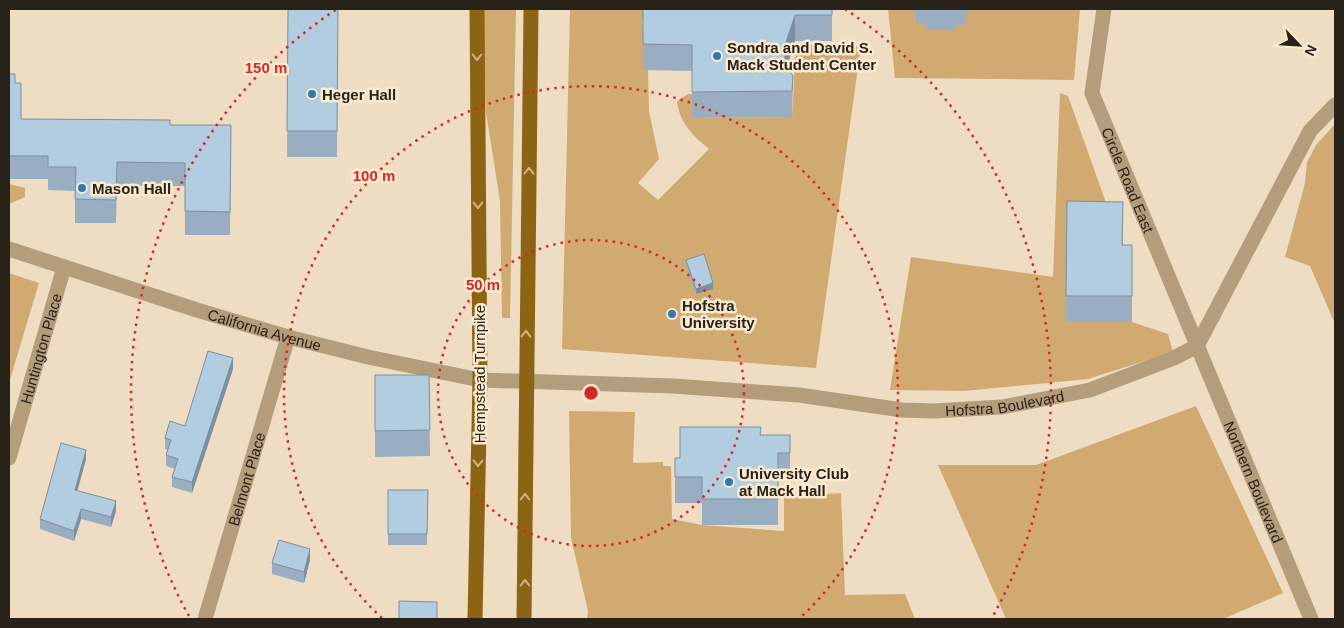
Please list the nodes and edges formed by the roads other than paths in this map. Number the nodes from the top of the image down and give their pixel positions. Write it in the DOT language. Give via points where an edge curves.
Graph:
graph roads {
  1 [pos="477,9"];
  2 [pos="531,9"];
  3 [pos="1104,9"];
  4 [pos="1335,105"];
  5 [pos="9,249"];
  6 [pos="64,267"];
  7 [pos="288,337"];
  8 [pos="1197,346"];
  9 [pos="480,380"];
  10 [pos="526,382"];
  11 [pos="9,458"];
  12 [pos="205,619"];
  13 [pos="475,619"];
  14 [pos="524,619"];
  15 [pos="1310,619"];
  1 -- 9 [label="main road, Hempstead Turnpike, one-way"];
  10 -- 2 [label="main road, one-way"];
  3 -- 8 [label="street, Circle Road East" via="1092,93"];
  4 -- 8 [label="street" via="1310,131"];
  5 -- 6 [label="street, California Avenue"];
  6 -- 7 [label="street, California Avenue"];
  6 -- 11 [label="street, Huntington Place"];
  7 -- 9 [label="street, California Avenue"];
  7 -- 12 [label="street, Belmont Place"];
  8 -- 10 [label="street, Hofstra Boulevard" via="1090,390 1002,406 934,411 902,410 799,395 673,386"];
  8 -- 15 [label="street, Northern Boulevard"];
  9 -- 10 [label="street, California Avenue"];
  9 -- 13 [label="main road, Hempstead Turnpike, one-way"];
  14 -- 10 [label="main road, one-way"];
}
